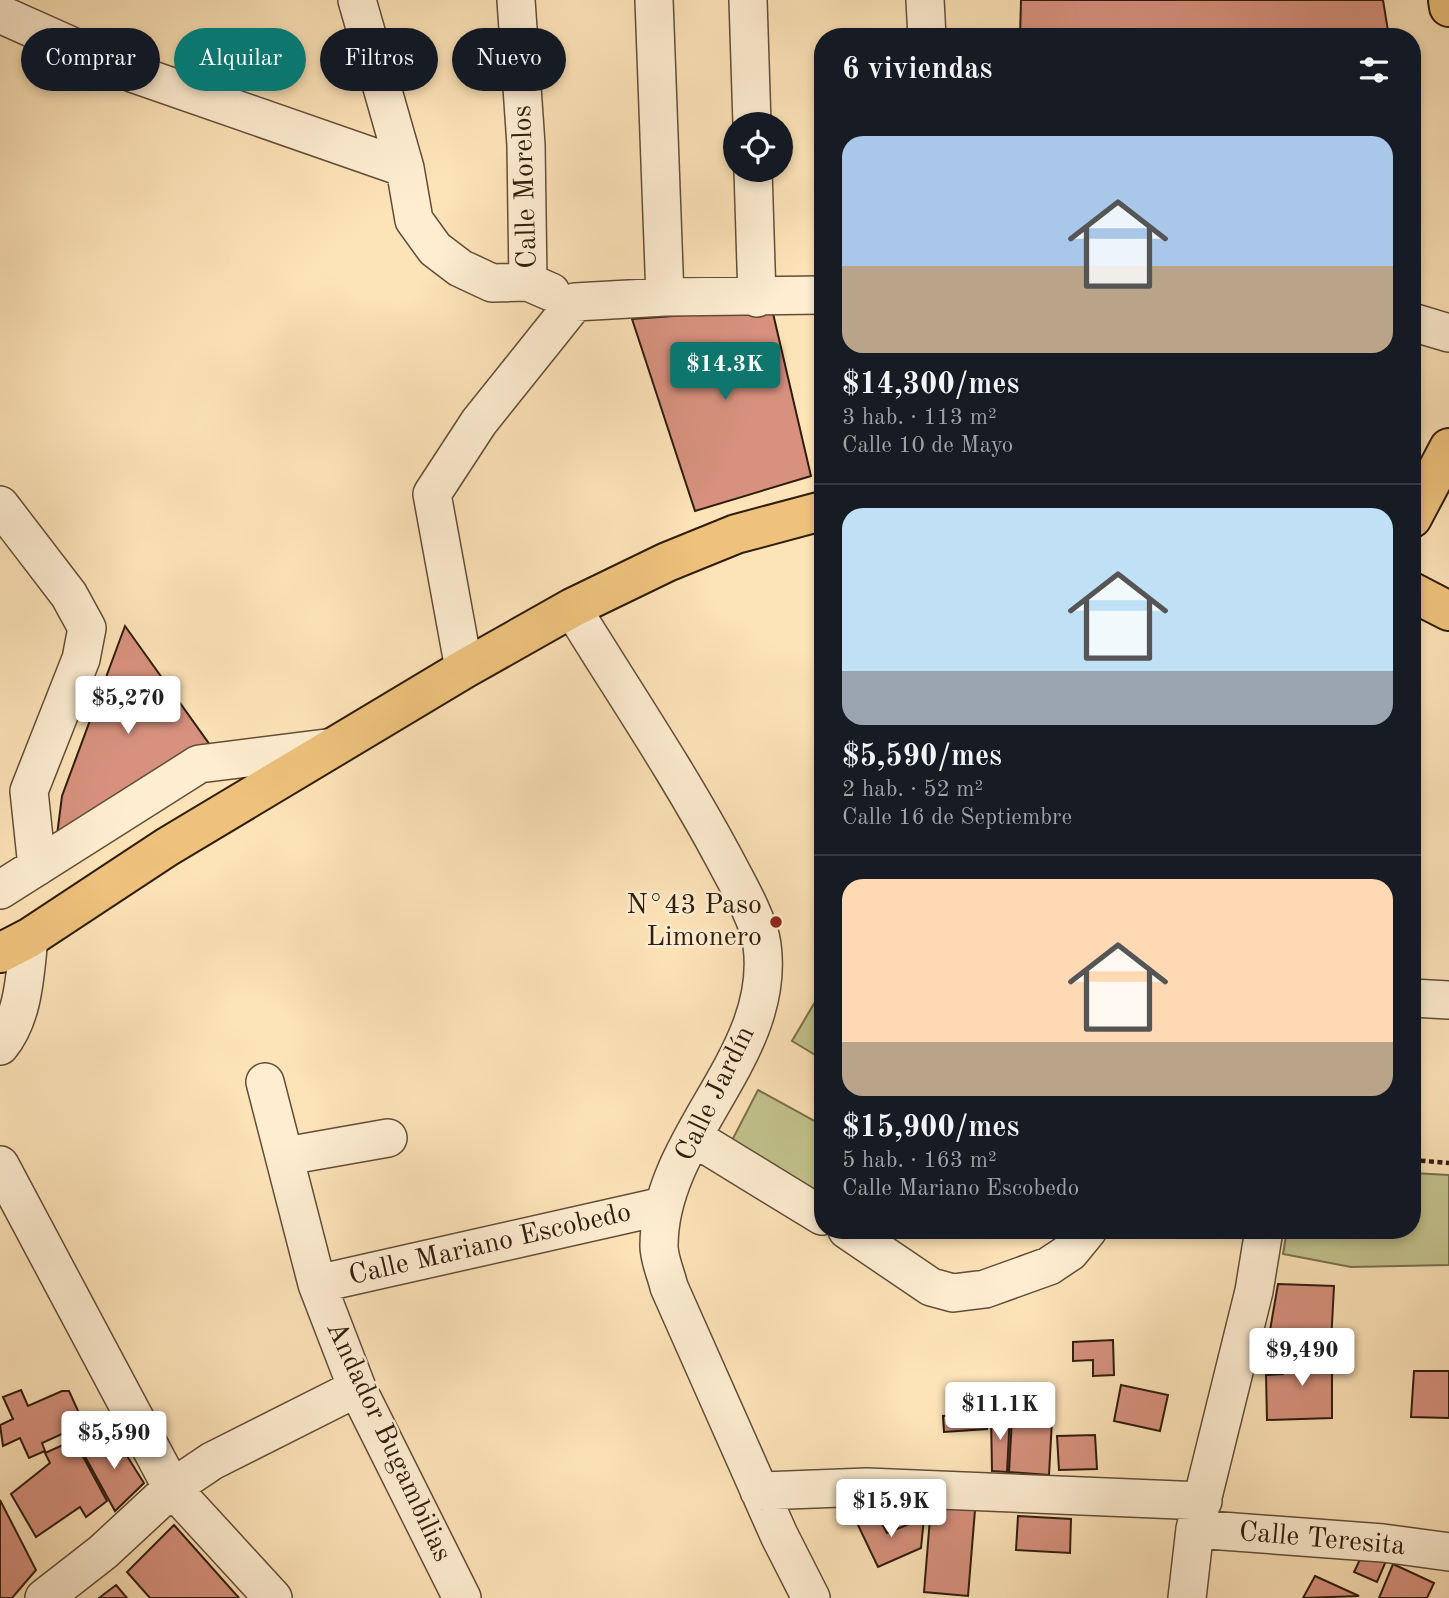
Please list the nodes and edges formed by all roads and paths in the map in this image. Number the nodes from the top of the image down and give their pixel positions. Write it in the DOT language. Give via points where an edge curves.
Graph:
graph roads {
  1 [pos="357,0"];
  2 [pos="516,0"];
  3 [pos="654,0"];
  4 [pos="748,0"];
  5 [pos="925,0"];
  6 [pos="1448,0"];
  7 [pos="1449,7"];
  8 [pos="0,14"];
  9 [pos="927,28"];
  10 [pos="751,112"];
  11 [pos="405,169"];
  12 [pos="753,182"];
  13 [pos="528,282"];
  14 [pos="814,295"];
  15 [pos="664,297"];
  16 [pos="757,298"];
  17 [pos="575,302"];
  18 [pos="1421,325"];
  19 [pos="1449,333"];
  20 [pos="1449,448"];
  21 [pos="1421,501"];
  22 [pos="0,505"];
  23 [pos="814,513"];
  24 [pos="1421,597"];
  25 [pos="572,608"];
  26 [pos="1449,611"];
  27 [pos="464,669"];
  28 [pos="335,747"];
  29 [pos="14,791"];
  30 [pos="37,867"];
  31 [pos="0,890"];
  32 [pos="14,945"];
  33 [pos="1421,998"];
  34 [pos="1449,1000"];
  35 [pos="0,1046"];
  36 [pos="265,1082"];
  37 [pos="693,1137"];
  38 [pos="388,1138"];
  39 [pos="286,1156"];
  40 [pos="1421,1161"];
  41 [pos="1449,1163"];
  42 [pos="0,1165"];
  43 [pos="663,1206"];
  44 [pos="814,1211"];
  45 [pos="860,1239"];
  46 [pos="1081,1239"];
  47 [pos="1263,1239"];
  48 [pos="317,1284"];
  49 [pos="356,1388"];
  50 [pos="172,1488"];
  51 [pos="759,1491"];
  52 [pos="1199,1515"];
  53 [pos="1449,1552"];
  54 [pos="44,1598"];
  55 [pos="273,1598"];
  56 [pos="462,1598"];
  57 [pos="811,1598"];
  58 [pos="1187,1598"];
  1 -- 11 [label="street"];
  2 -- 13 [label="street, Calle Morelos" via="526,145"];
  3 -- 15 [label="street"];
  4 -- 10 [label="street"];
  5 -- 9 [label="street"];
  6 -- 7 [label="main road"];
  8 -- 11 [label="street" via="132,72"];
  11 -- 13 [label="street" via="414,220 435,248 460,268 492,283"];
  12 -- 16 [label="street"];
  13 -- 17 [label="street, Calle Morelos"];
  14 -- 16 [label="street"];
  15 -- 16 [label="street"];
  15 -- 17 [label="street"];
  17 -- 27 [label="street" via="479,422 432,494"];
  18 -- 19 [label="street"];
  20 -- 21 [label="main road"];
  22 -- 29 [label="street" via="69,595 87,628 81,659"];
  23 -- 25 [label="main road" via="736,534"];
  24 -- 26 [label="main road"];
  25 -- 27 [label="main road"];
  25 -- 37 [label="street, Calle Jardín" via="702,816 762,943 762,996 742,1045"];
  27 -- 28 [label="main road"];
  28 -- 30 [label="street" via="199,764"];
  28 -- 32 [label="main road"];
  29 -- 30 [label="street"];
  30 -- 31 [label="street"];
  32 -- 35 [label="street" via="23,991 8,1036"];
  33 -- 34 [label="street"];
  36 -- 39 [label="street, Andador Bugambilias"];
  37 -- 43 [label="street, Calle Jardín"];
  37 -- 44 [label="street"];
  38 -- 39 [label="street"];
  39 -- 48 [label="street, Andador Bugambilias"];
  40 -- 41 [label="path"];
  42 -- 50 [label="street"];
  43 -- 48 [label="street, Calle Mariano Escobedo"];
  43 -- 51 [label="street, Calle Jardín" via="659,1248 669,1287"];
  45 -- 46 [label="street" via="931,1287 953,1293 1003,1284 1049,1266"];
  47 -- 52 [label="street"];
  48 -- 49 [label="street, Andador Bugambilias"];
  49 -- 50 [label="street" via="212,1461"];
  49 -- 56 [label="street, Andador Bugambilias"];
  50 -- 54 [label="street" via="103,1552"];
  50 -- 55 [label="street"];
  51 -- 52 [label="street" via="867,1487"];
  51 -- 57 [label="street, Calle Jardín"];
  52 -- 53 [label="street, Calle Teresita"];
  52 -- 58 [label="street"];
}
